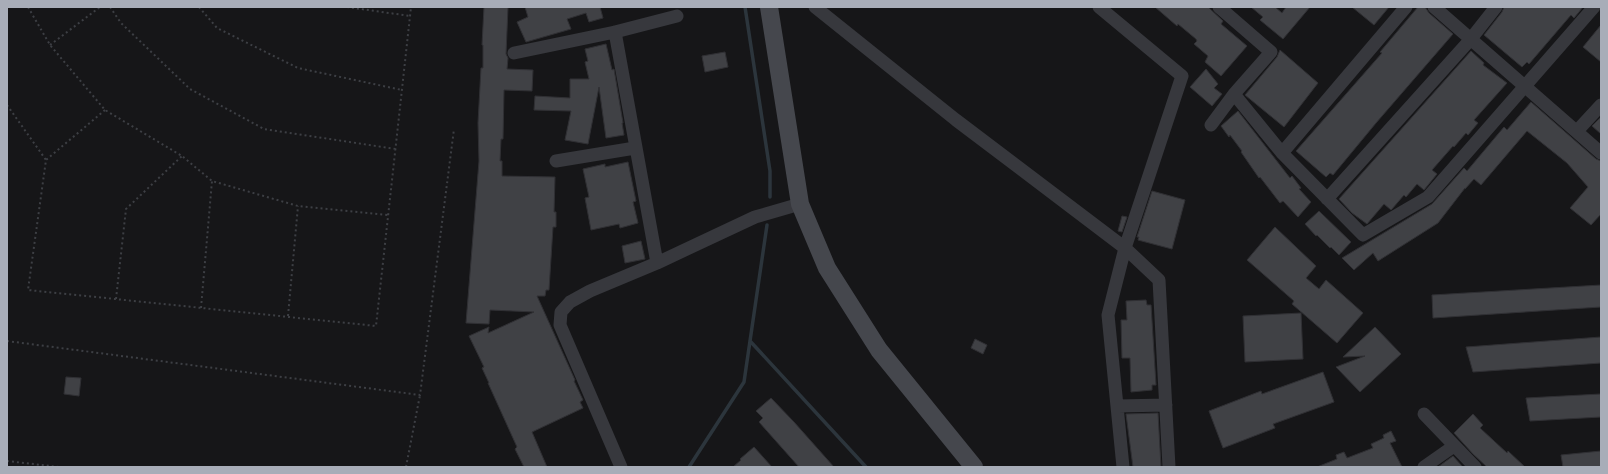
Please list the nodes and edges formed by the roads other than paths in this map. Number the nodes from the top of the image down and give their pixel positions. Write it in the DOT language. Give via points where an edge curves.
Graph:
graph roads {
  1 [pos="769,7"];
  2 [pos="815,7"];
  3 [pos="1099,7"];
  4 [pos="1219,7"];
  5 [pos="1406,7"];
  6 [pos="1434,7"];
  7 [pos="1496,7"];
  8 [pos="1594,7"];
  9 [pos="677,16"];
  10 [pos="615,32"];
  11 [pos="1470,40"];
  12 [pos="514,53"];
  13 [pos="1525,86"];
  14 [pos="1234,94"];
  15 [pos="1601,105"];
  16 [pos="1211,125"];
  17 [pos="1577,131"];
  18 [pos="635,148"];
  19 [pos="1282,153"];
  20 [pos="1601,153"];
  21 [pos="556,161"];
  22 [pos="1327,199"];
  23 [pos="800,204"];
  24 [pos="1125,248"];
  25 [pos="657,264"];
  26 [pos="1166,405"];
  27 [pos="1118,406"];
  28 [pos="1424,414"];
  29 [pos="1454,446"];
  30 [pos="621,467"];
  31 [pos="974,467"];
  32 [pos="1123,467"];
  33 [pos="1168,467"];
  34 [pos="1424,467"];
  35 [pos="1475,467"];
  1 -- 23 [label="street"];
  2 -- 24 [label="street" via="956,120"];
  3 -- 24 [label="street" via="1182,76"];
  4 -- 14 [label="street" via="1271,52"];
  5 -- 19 [label="street"];
  6 -- 11 [label="street"];
  7 -- 11 [label="street"];
  8 -- 13 [label="street"];
  9 -- 10 [label="street"];
  10 -- 12 [label="street"];
  10 -- 18 [label="street"];
  11 -- 13 [label="street"];
  11 -- 22 [label="street"];
  13 -- 17 [label="street"];
  13 -- 22 [label="street" via="1428,197 1363,235"];
  14 -- 16 [label="street"];
  14 -- 19 [label="street"];
  15 -- 17 [label="street"];
  17 -- 20 [label="street"];
  18 -- 21 [label="street"];
  18 -- 25 [label="street"];
  19 -- 22 [label="street"];
  23 -- 25 [label="street" via="755,217"];
  23 -- 31 [label="street" via="827,268 879,350"];
  24 -- 26 [label="street" via="1159,280"];
  24 -- 27 [label="street" via="1108,315"];
  25 -- 30 [label="street" via="590,291 570,302 561,312 560,325"];
  26 -- 27 [label="street"];
  26 -- 33 [label="street"];
  27 -- 32 [label="street"];
  28 -- 29 [label="street"];
  29 -- 34 [label="street"];
  29 -- 35 [label="street"];
}
